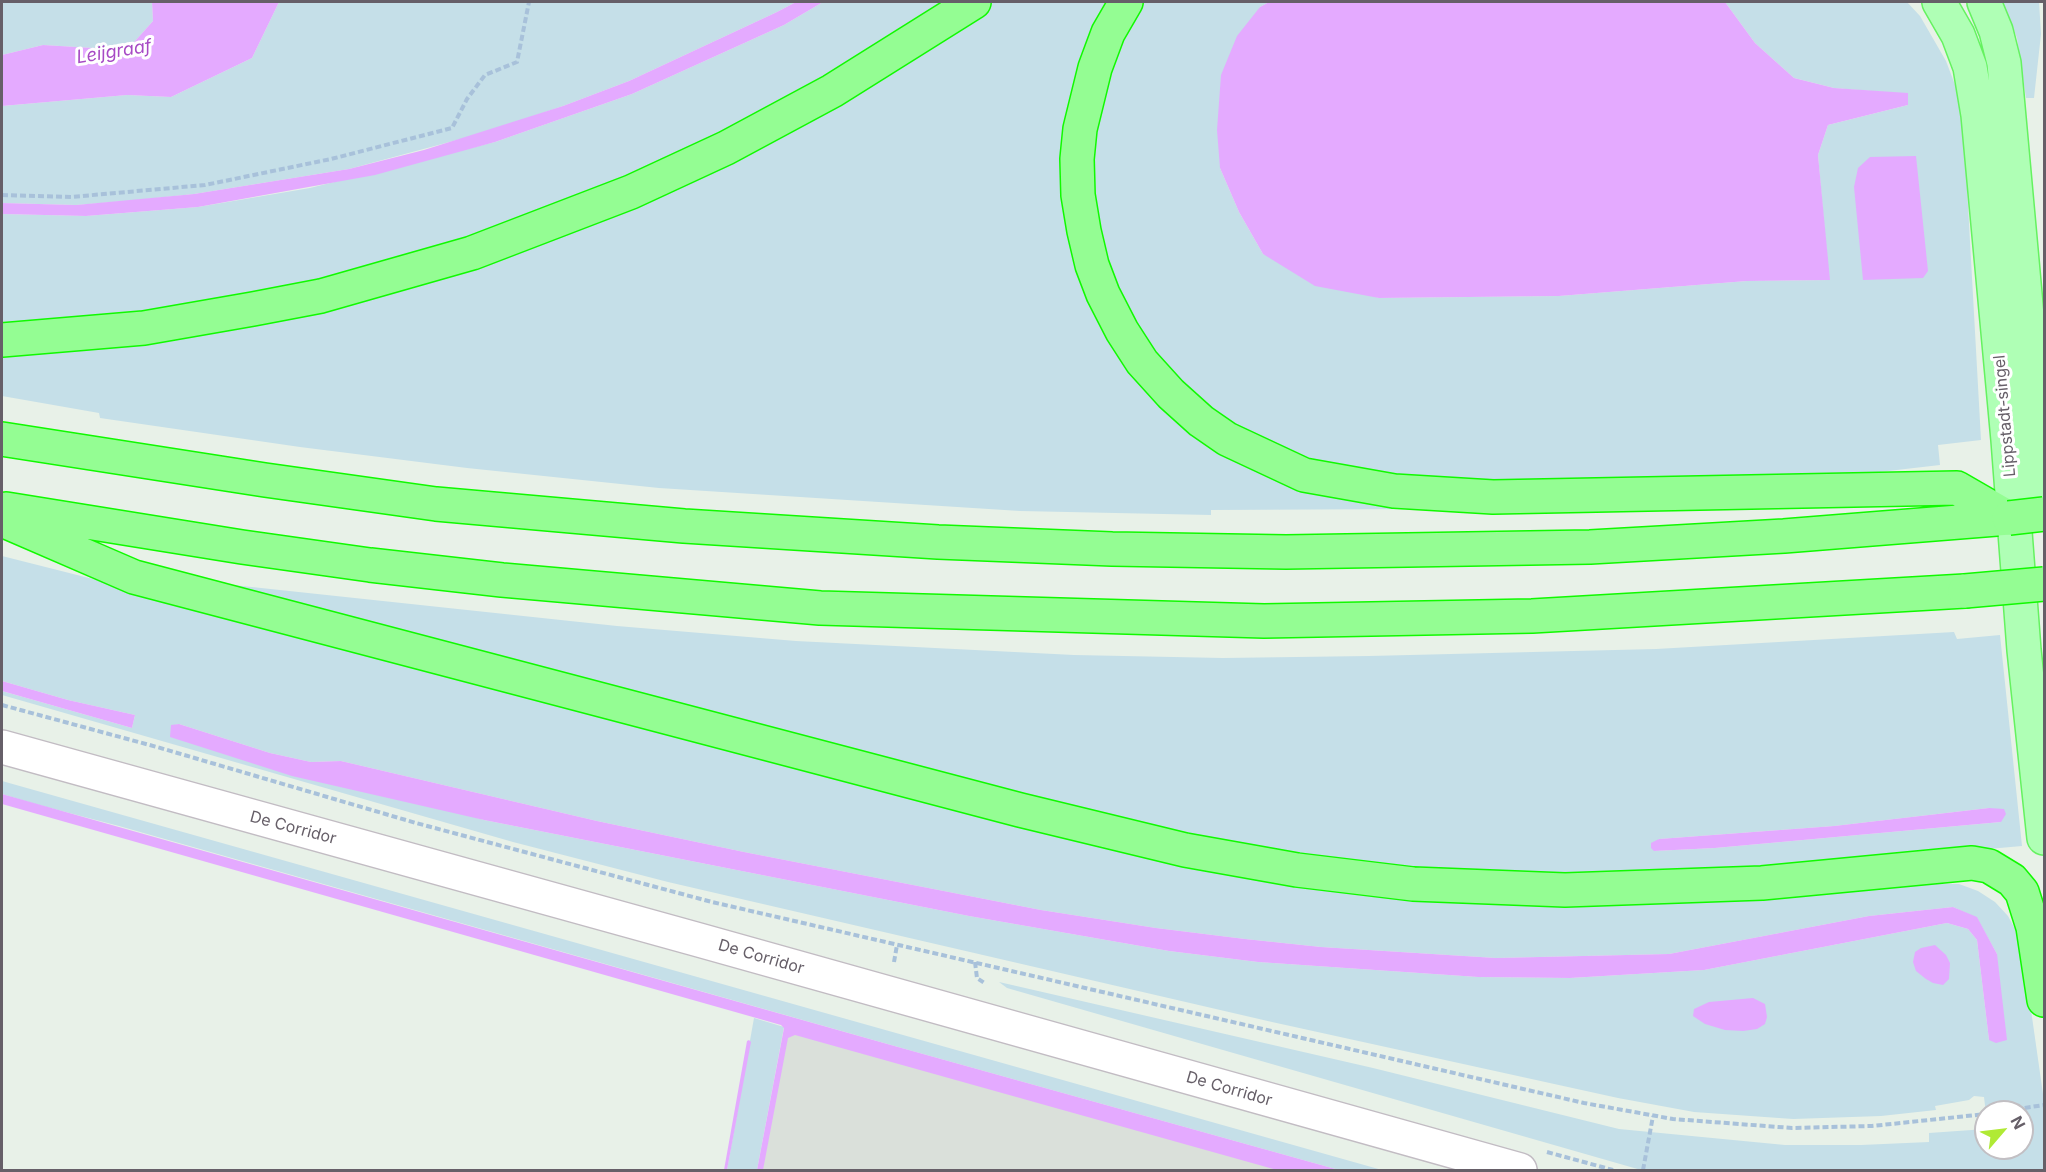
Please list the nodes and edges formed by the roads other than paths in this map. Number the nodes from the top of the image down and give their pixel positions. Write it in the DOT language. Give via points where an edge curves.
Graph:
graph roads {
  1 [pos="974,2"];
  2 [pos="1126,2"];
  3 [pos="1939,2"];
  4 [pos="1984,2"];
  5 [pos="2,340"];
  6 [pos="2,439"];
  7 [pos="2044,503"];
  8 [pos="2,508"];
  9 [pos="2044,514"];
  10 [pos="2009,518"];
  11 [pos="2,520"];
  12 [pos="2044,584"];
  13 [pos="2,747"];
  14 [pos="2044,838"];
  15 [pos="2044,1000"];
  16 [pos="1520,1170"];
  1 -- 5 [label="highway" via="832,91 726,148 631,192 472,253 321,296 264,307 144,328"];
  2 -- 10 [label="highway" via="1108,33 1095,68 1080,129 1078,195 1086,242 1103,294 1142,362 1171,394 1227,439 1304,475 1394,491 1493,497 1957,488"];
  3 -- 14 [label="main road, Lippstadt-singel" via="1958,35 1970,68 1978,115"];
  4 -- 7 [label="main road, Lippstadt-singel" via="2004,63"];
  6 -- 10 [label="highway" via="436,504 938,543 1286,552 1590,547"];
  8 -- 12 [label="highway, bridge" via="381,566 820,608 1264,621 1532,616"];
  9 -- 10 [label="highway, bridge"];
  11 -- 15 [label="highway" via="134,577 1020,810 1185,850 1297,870 1413,884 1565,890 1762,883 1972,863 1989,866 2012,880 2022,892 2033,927"];
  13 -- 16 [label="street, De Corridor"];
}
